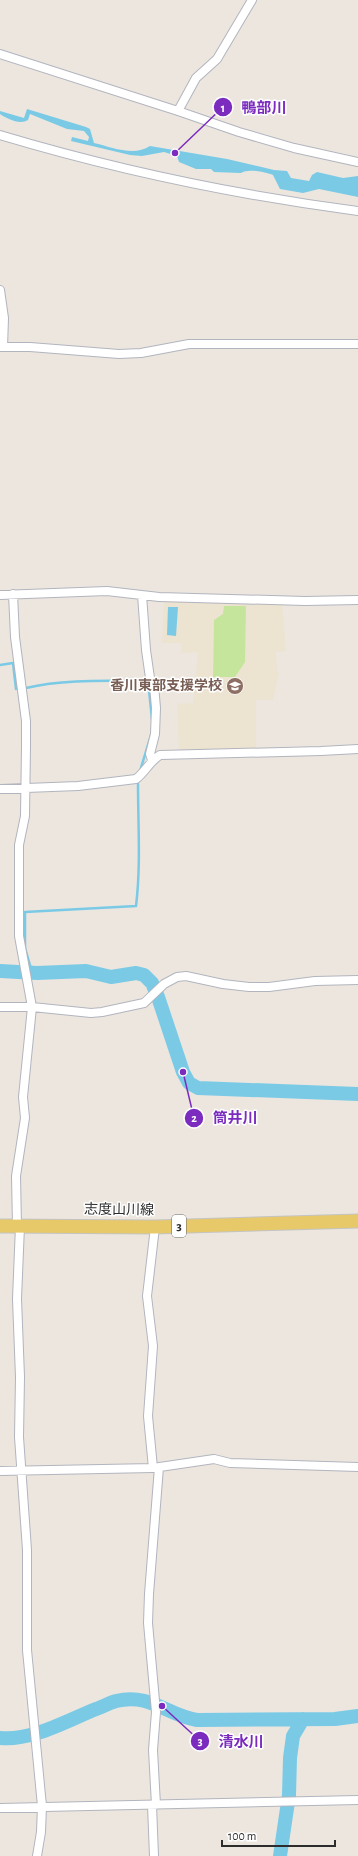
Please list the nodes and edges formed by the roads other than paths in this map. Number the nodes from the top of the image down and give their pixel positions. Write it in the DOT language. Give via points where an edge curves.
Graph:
graph roads {
  1 [pos="252,0"];
  2 [pos="0,54"];
  3 [pos="178,110"];
  4 [pos="0,137"];
  5 [pos="358,162"];
  6 [pos="358,211"];
  7 [pos="0,290"];
  8 [pos="358,344"];
  9 [pos="1,347"];
  10 [pos="13,594"];
  11 [pos="0,595"];
  12 [pos="142,595"];
  13 [pos="358,600"];
  14 [pos="358,749"];
  15 [pos="152,760"];
  16 [pos="26,787"];
  17 [pos="0,789"];
  18 [pos="358,980"];
  19 [pos="0,1007"];
  20 [pos="32,1007"];
  21 [pos="358,1221"];
  22 [pos="0,1226"];
  23 [pos="18,1226"];
  24 [pos="155,1227"];
  25 [pos="156,1467"];
  26 [pos="358,1467"];
  27 [pos="20,1470"];
  28 [pos="0,1472"];
  29 [pos="358,1800"];
  30 [pos="154,1805"];
  31 [pos="42,1806"];
  32 [pos="0,1808"];
  33 [pos="37,1856"];
  34 [pos="154,1856"];
  1 -- 3 [label="street" via="217,59 196,78"];
  2 -- 3 [label="street"];
  3 -- 5 [label="street" via="294,148"];
  4 -- 6 [label="street" via="128,170 297,203"];
  7 -- 9 [label="street" via="4,318"];
  8 -- 9 [label="street" via="189,344 141,354"];
  10 -- 11 [label="street"];
  10 -- 12 [label="street" via="107,591"];
  10 -- 16 [label="street" via="15,637 26,721"];
  12 -- 13 [label="street" via="305,601"];
  12 -- 15 [label="street" via="145,643 156,708 155,734 150,754"];
  14 -- 15 [label="street" via="182,753 160,755"];
  15 -- 16 [label="street" via="136,779 78,786"];
  16 -- 17 [label="street"];
  16 -- 20 [label="street" via="25,816 19,845 20,951"];
  18 -- 20 [label="street" via="248,987 186,976 177,977 144,1003 136,1005 91,1013"];
  19 -- 20 [label="street"];
  20 -- 23 [label="street" via="22,1097 25,1118 16,1176"];
  21 -- 24 [label="main road, 志度山川線 / 3"];
  22 -- 23 [label="main road, 志度山川線 / 3"];
  23 -- 24 [label="main road, 志度山川線 / 3"];
  23 -- 27 [label="street"];
  24 -- 25 [label="street" via="147,1296 153,1346 148,1416"];
  25 -- 26 [label="street" via="214,1459 230,1463"];
  25 -- 27 [label="street"];
  25 -- 30 [label="street" via="148,1609 156,1712 153,1750"];
  27 -- 28 [label="street"];
  27 -- 31 [label="street" via="27,1550 27,1650"];
  29 -- 30 [label="street"];
  30 -- 31 [label="street"];
  30 -- 34 [label="street"];
  31 -- 32 [label="street"];
  31 -- 33 [label="street"];
}
